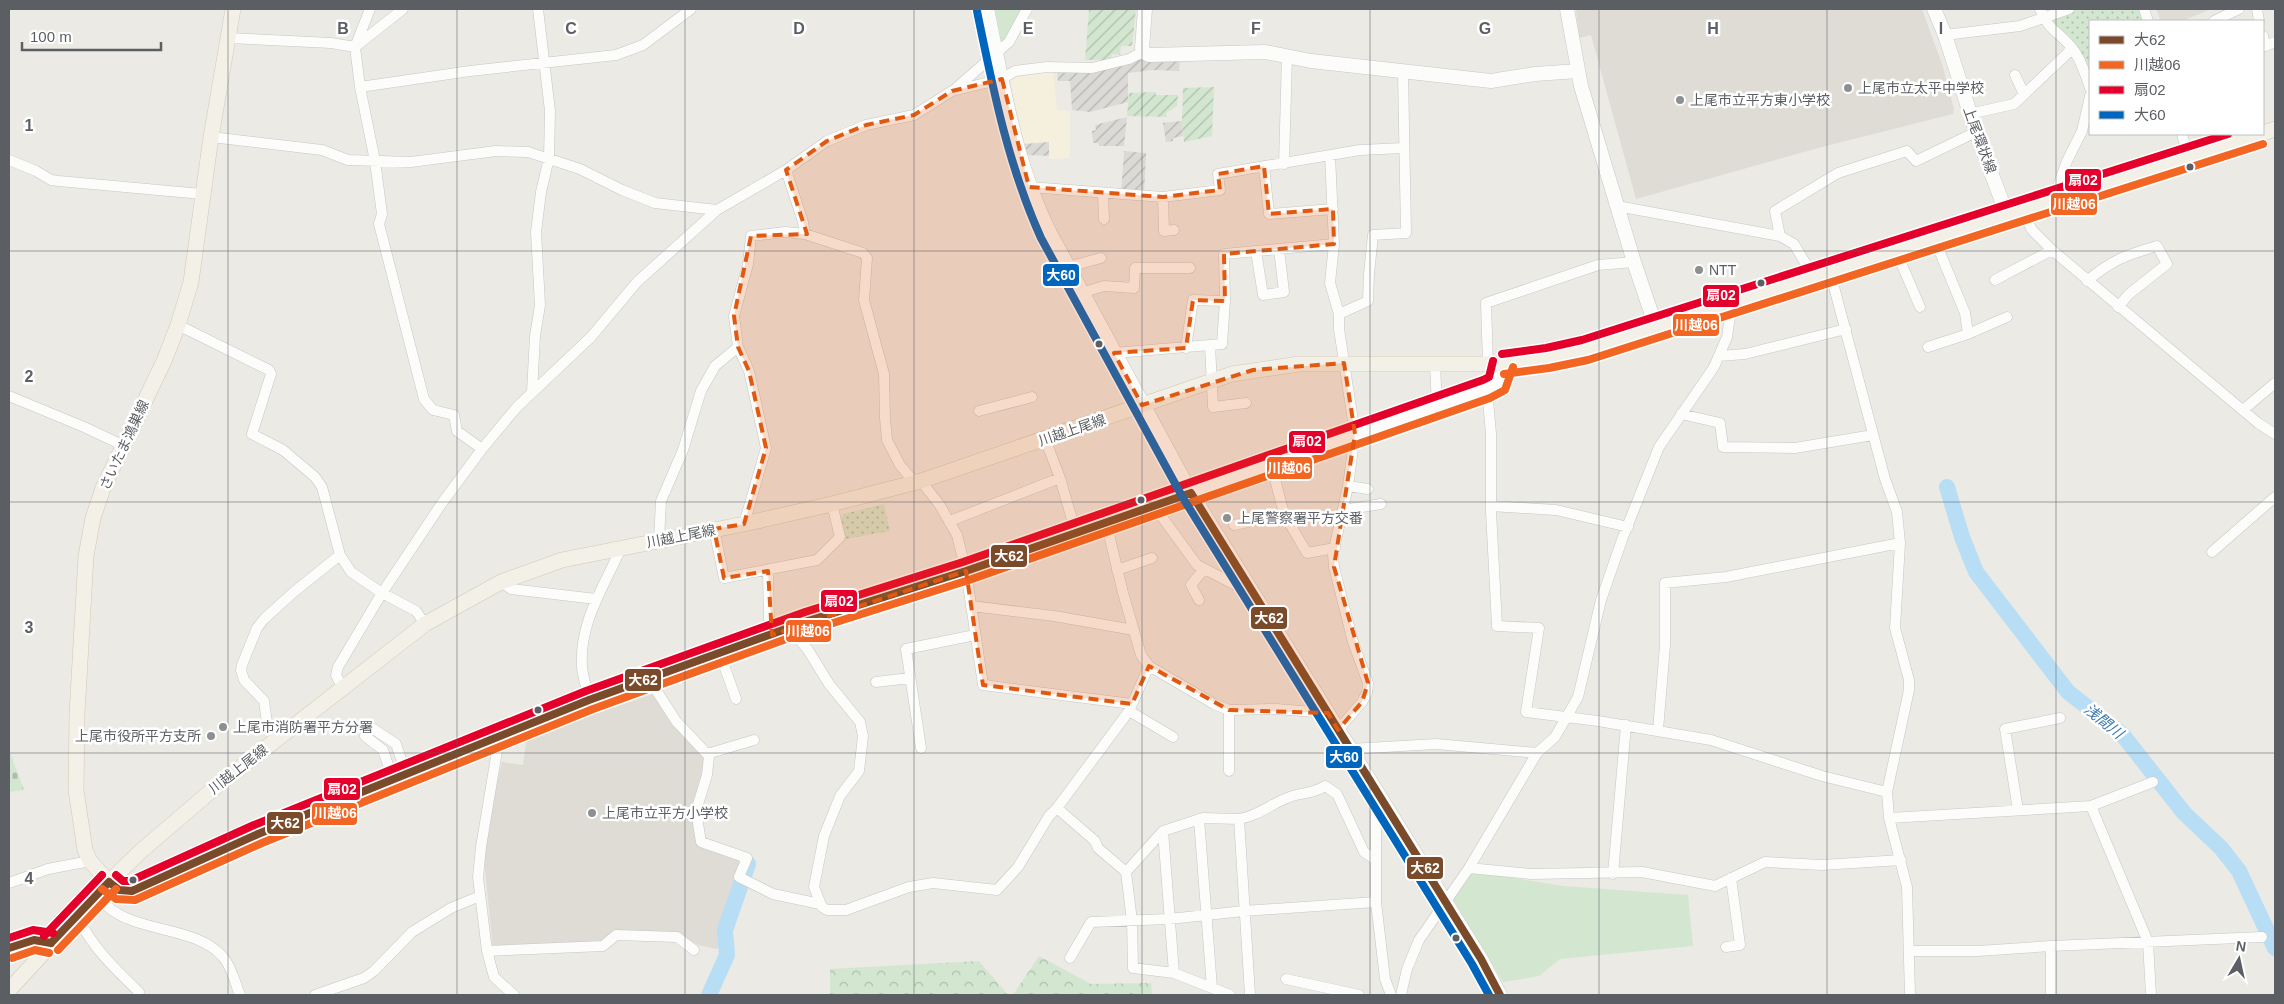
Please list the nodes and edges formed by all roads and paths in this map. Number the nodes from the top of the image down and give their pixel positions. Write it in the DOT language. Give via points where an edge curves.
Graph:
graph roads {
  1 [pos="233,9"];
  2 [pos="370,9"];
  3 [pos="404,9"];
  4 [pos="538,9"];
  5 [pos="691,9"];
  6 [pos="987,9"];
  7 [pos="1027,9"];
  8 [pos="1145,9"];
  9 [pos="1567,9"];
  10 [pos="1934,9"];
  11 [pos="2040,9"];
  12 [pos="2069,9"];
  13 [pos="2239,9"];
  14 [pos="2044,19"];
  15 [pos="2216,20"];
  16 [pos="1945,35"];
  17 [pos="228,38"];
  18 [pos="2264,41"];
  19 [pos="2275,42"];
  20 [pos="355,47"];
  21 [pos="2072,48"];
  22 [pos="1143,52"];
  23 [pos="996,54"];
  24 [pos="1287,56"];
  25 [pos="544,63"];
  26 [pos="1578,71"];
  27 [pos="1404,72"];
  28 [pos="2015,75"];
  29 [pos="1002,78"];
  30 [pos="2089,85"];
  31 [pos="360,87"];
  32 [pos="952,91"];
  33 [pos="2024,94"];
  34 [pos="2089,100"];
  35 [pos="1969,114"];
  36 [pos="1976,132"];
  37 [pos="2182,135"];
  38 [pos="2250,135"];
  39 [pos="211,137"];
  40 [pos="2217,140"];
  41 [pos="1404,148"];
  42 [pos="1330,155"];
  43 [pos="2188,156"];
  44 [pos="549,158"];
  45 [pos="9,160"];
  46 [pos="375,161"];
  47 [pos="1284,164"];
  48 [pos="1264,166"];
  49 [pos="786,170"];
  50 [pos="1029,187"];
  51 [pos="202,194"];
  52 [pos="1103,194"];
  53 [pos="1163,197"];
  54 [pos="2053,200"];
  55 [pos="1617,206"];
  56 [pos="1333,209"];
  57 [pos="717,210"];
  58 [pos="2022,210"];
  59 [pos="2007,215"];
  60 [pos="1104,220"];
  61 [pos="1174,230"];
  62 [pos="805,234"];
  63 [pos="1780,236"];
  64 [pos="1934,238"];
  65 [pos="1334,244"];
  66 [pos="1279,249"];
  67 [pos="2052,250"];
  68 [pos="1256,251"];
  69 [pos="1896,251"];
  70 [pos="1101,258"];
  71 [pos="1634,262"];
  72 [pos="1068,267"];
  73 [pos="1190,268"];
  74 [pos="1830,272"];
  75 [pos="1814,278"];
  76 [pos="1995,280"];
  77 [pos="2087,281"];
  78 [pos="1081,293"];
  79 [pos="1225,301"];
  80 [pos="1732,303"];
  81 [pos="1920,307"];
  82 [pos="2118,307"];
  83 [pos="1339,314"];
  84 [pos="2007,317"];
  85 [pos="178,325"];
  86 [pos="1656,327"];
  87 [pos="1846,330"];
  88 [pos="1968,334"];
  89 [pos="1210,345"];
  90 [pos="738,347"];
  91 [pos="1928,347"];
  92 [pos="1186,348"];
  93 [pos="1114,353"];
  94 [pos="1719,356"];
  95 [pos="1344,363"];
  96 [pos="1435,364"];
  97 [pos="1496,365"];
  98 [pos="1212,380"];
  99 [pos="2275,383"];
  100 [pos="1487,389"];
  101 [pos="532,392"];
  102 [pos="9,396"];
  103 [pos="1032,397"];
  104 [pos="1246,403"];
  105 [pos="1142,405"];
  106 [pos="1437,406"];
  107 [pos="2243,410"];
  108 [pos="979,411"];
  109 [pos="1681,414"];
  110 [pos="1355,434"];
  111 [pos="2275,434"];
  112 [pos="1873,435"];
  113 [pos="1045,439"];
  114 [pos="124,444"];
  115 [pos="482,450"];
  116 [pos="1271,464"];
  117 [pos="1060,478"];
  118 [pos="917,481"];
  119 [pos="1348,486"];
  120 [pos="1368,489"];
  121 [pos="1192,493"];
  122 [pos="2275,497"];
  123 [pos="832,504"];
  124 [pos="1381,504"];
  125 [pos="1154,506"];
  126 [pos="1491,506"];
  127 [pos="1343,510"];
  128 [pos="1284,514"];
  129 [pos="950,521"];
  130 [pos="1106,522"];
  131 [pos="744,524"];
  132 [pos="1234,525"];
  133 [pos="1628,527"];
  134 [pos="714,529"];
  135 [pos="1076,533"];
  136 [pos="659,540"];
  137 [pos="1900,543"];
  138 [pos="621,548"];
  139 [pos="1335,548"];
  140 [pos="2212,552"];
  141 [pos="340,555"];
  142 [pos="1152,558"];
  143 [pos="1204,569"];
  144 [pos="1118,570"];
  145 [pos="768,571"];
  146 [pos="966,571"];
  147 [pos="501,582"];
  148 [pos="382,593"];
  149 [pos="1254,595"];
  150 [pos="596,599"];
  151 [pos="1200,600"];
  152 [pos="971,606"];
  153 [pos="424,624"];
  154 [pos="790,628"];
  155 [pos="1134,630"];
  156 [pos="772,635"];
  157 [pos="975,636"];
  158 [pos="720,654"];
  159 [pos="1150,666"];
  160 [pos="910,678"];
  161 [pos="649,679"];
  162 [pos="876,682"];
  163 [pos="342,687"];
  164 [pos="736,698"];
  165 [pos="589,700"];
  166 [pos="1131,707"];
  167 [pos="1229,710"];
  168 [pos="1328,713"];
  169 [pos="1566,716"];
  170 [pos="2060,718"];
  171 [pos="1626,725"];
  172 [pos="1338,730"];
  173 [pos="1658,730"];
  174 [pos="279,737"];
  175 [pos="497,737"];
  176 [pos="1174,737"];
  177 [pos="754,740"];
  178 [pos="921,748"];
  179 [pos="1350,749"];
  180 [pos="1537,753"];
  181 [pos="707,754"];
  182 [pos="1230,771"];
  183 [pos="399,776"];
  184 [pos="2153,782"];
  185 [pos="1376,792"];
  186 [pos="1887,792"];
  187 [pos="2091,806"];
  188 [pos="1057,808"];
  189 [pos="2018,810"];
  190 [pos="1239,818"];
  191 [pos="1889,818"];
  192 [pos="1200,819"];
  193 [pos="1163,831"];
  194 [pos="1376,860"];
  195 [pos="1901,860"];
  196 [pos="90,861"];
  197 [pos="1469,868"];
  198 [pos="1126,872"];
  199 [pos="1613,874"];
  200 [pos="1731,878"];
  201 [pos="9,883"];
  202 [pos="104,887"];
  203 [pos="480,896"];
  204 [pos="1376,902"];
  205 [pos="1445,902"];
  206 [pos="820,904"];
  207 [pos="1244,911"];
  208 [pos="1207,915"];
  209 [pos="77,916"];
  210 [pos="1168,919"];
  211 [pos="1132,922"];
  212 [pos="2262,937"];
  213 [pos="2148,942"];
  214 [pos="50,943"];
  215 [pos="2051,946"];
  216 [pos="9,948"];
  217 [pos="1726,948"];
  218 [pos="694,950"];
  219 [pos="487,951"];
  220 [pos="1909,951"];
  221 [pos="1070,958"];
  222 [pos="1174,973"];
  223 [pos="1286,979"];
  224 [pos="1212,988"];
  225 [pos="9,990"];
  226 [pos="138,995"];
  227 [pos="240,995"];
  228 [pos="315,995"];
  229 [pos="514,995"];
  230 [pos="1230,995"];
  231 [pos="1250,995"];
  232 [pos="1359,995"];
  233 [pos="1391,995"];
  234 [pos="1400,995"];
  235 [pos="1500,995"];
  236 [pos="1910,995"];
  237 [pos="2051,995"];
  238 [pos="2151,995"];
  1 -- 17 [label="main road, さいたま鴻巣線"];
  2 -- 20 [label="street"];
  3 -- 20 [label="street"];
  4 -- 25 [label="street"];
  5 -- 25 [label="street" via="634,50 599,58"];
  6 -- 23 [label="street"];
  7 -- 23 [label="street" via="1009,42"];
  8 -- 22 [label="street"];
  9 -- 26 [label="street"];
  10 -- 16 [label="street, 上尾環状線"];
  11 -- 14 [label="street"];
  12 -- 14 [label="street"];
  13 -- 15 [label="street"];
  14 -- 16 [label="street" via="2020,26"];
  14 -- 21 [label="street"];
  16 -- 35 [label="street, 上尾環状線"];
  17 -- 20 [label="street"];
  17 -- 39 [label="main road, さいたま鴻巣線"];
  18 -- 19 [label="street" via="2265,46"];
  20 -- 31 [label="street"];
  21 -- 30 [label="street"];
  21 -- 33 [label="street"];
  22 -- 24 [label="street" via="1149,55 1265,52"];
  22 -- 29 [label="street" via="1092,68 1047,66 1015,71"];
  23 -- 29 [label="street"];
  23 -- 32 [label="street"];
  24 -- 27 [label="street"];
  24 -- 47 [label="street"];
  25 -- 31 [label="street"];
  25 -- 44 [label="street" via="550,111"];
  26 -- 27 [label="street" via="1491,81"];
  26 -- 55 [label="street"];
  27 -- 41 [label="street"];
  28 -- 33 [label="street"];
  29 -- 32 [label="street"];
  29 -- 50 [label="street"];
  31 -- 46 [label="street"];
  32 -- 49 [label="street" via="914,115 866,125 827,141"];
  33 -- 35 [label="street" via="2014,104"];
  34 -- 54 [label="street" via="2082,130 2066,161"];
  35 -- 36 [label="street, 上尾環状線"];
  36 -- 59 [label="street, 上尾環状線"];
  36 -- 63 [label="street" via="1916,161 1907,151 1838,173 1774,211"];
  37 -- 43 [label="street"];
  38 -- 40 [label="main road, 川越上尾線"];
  39 -- 46 [label="street" via="322,150 339,158"];
  39 -- 51 [label="main road, さいたま鴻巣線"];
  40 -- 43 [label="main road, 川越上尾線"];
  41 -- 42 [label="street"];
  41 -- 83 [label="street" via="1406,233 1373,235 1368,301"];
  42 -- 47 [label="street"];
  42 -- 56 [label="street"];
  43 -- 54 [label="main road, 川越上尾線"];
  44 -- 46 [label="street" via="528,152 496,151 412,162"];
  44 -- 57 [label="street" via="655,203"];
  44 -- 101 [label="street" via="536,232 540,305"];
  45 -- 51 [label="street" via="51,180"];
  46 -- 115 [label="street" via="382,214 379,224 424,399 433,410 451,413 457,432"];
  47 -- 48 [label="street"];
  48 -- 53 [label="street" via="1218,174 1220,190"];
  48 -- 56 [label="street" via="1269,214"];
  49 -- 57 [label="street"];
  49 -- 62 [label="street"];
  50 -- 52 [label="street"];
  50 -- 72 [label="street"];
  51 -- 85 [label="main road, さいたま鴻巣線" via="191,282"];
  52 -- 53 [label="street"];
  52 -- 60 [label="street"];
  53 -- 61 [label="street" via="1164,230"];
  54 -- 58 [label="main road, 川越上尾線"];
  55 -- 63 [label="street"];
  55 -- 71 [label="street"];
  56 -- 65 [label="street"];
  57 -- 101 [label="street" via="637,282 591,337"];
  58 -- 59 [label="main road, 川越上尾線"];
  58 -- 67 [label="street" via="2032,230"];
  59 -- 64 [label="main road, 川越上尾線"];
  62 -- 90 [label="street" via="785,232 751,236 748,264 734,316"];
  62 -- 118 [label="street" via="863,253 868,258 864,300 884,374 888,440 900,465"];
  63 -- 75 [label="street" via="1794,244"];
  64 -- 69 [label="main road, 川越上尾線"];
  64 -- 88 [label="street" via="1965,313"];
  65 -- 66 [label="street"];
  65 -- 83 [label="street" via="1330,283"];
  66 -- 68 [label="street"];
  66 -- 68 [label="street" via="1284,292 1263,295"];
  67 -- 76 [label="street"];
  67 -- 77 [label="street"];
  68 -- 79 [label="street" via="1224,254"];
  69 -- 74 [label="main road, 川越上尾線"];
  69 -- 81 [label="street"];
  70 -- 72 [label="street"];
  71 -- 86 [label="street"];
  71 -- 97 [label="street" via="1598,265 1486,303"];
  72 -- 78 [label="street"];
  73 -- 78 [label="street" via="1135,268 1134,288 1104,286"];
  74 -- 75 [label="main road, 川越上尾線"];
  74 -- 87 [label="street"];
  75 -- 80 [label="main road, 川越上尾線"];
  77 -- 82 [label="street"];
  77 -- 82 [label="street" via="2107,264 2157,246 2167,264 2129,294"];
  78 -- 93 [label="street"];
  79 -- 89 [label="street" via="1222,344"];
  79 -- 92 [label="street" via="1193,300"];
  80 -- 86 [label="main road, 川越上尾線"];
  80 -- 94 [label="street" via="1728,337"];
  82 -- 107 [label="street"];
  83 -- 95 [label="street"];
  84 -- 88 [label="street"];
  85 -- 114 [label="main road, さいたま鴻巣線" via="164,362"];
  85 -- 141 [label="street" via="269,370 271,374 252,434 283,450 322,487"];
  86 -- 97 [label="main road, 川越上尾線" via="1585,350"];
  87 -- 94 [label="street" via="1745,354"];
  87 -- 112 [label="street"];
  88 -- 91 [label="street"];
  89 -- 92 [label="street"];
  89 -- 98 [label="street"];
  90 -- 131 [label="street" via="749,371 766,448"];
  90 -- 136 [label="street" via="715,366 701,391 683,450 662,500"];
  92 -- 93 [label="street"];
  93 -- 105 [label="street"];
  94 -- 109 [label="street"];
  95 -- 96 [label="main road, 川越上尾線"];
  95 -- 98 [label="main road, 川越上尾線" via="1276,366"];
  95 -- 110 [label="street"];
  96 -- 97 [label="main road, 川越上尾線"];
  96 -- 106 [label="street"];
  97 -- 100 [label="street" via="1497,384"];
  98 -- 104 [label="street" via="1213,407"];
  98 -- 105 [label="main road, 川越上尾線"];
  99 -- 107 [label="street"];
  100 -- 106 [label="street"];
  100 -- 126 [label="street"];
  101 -- 115 [label="street"];
  102 -- 114 [label="street"];
  103 -- 108 [label="street"];
  105 -- 113 [label="main road, 川越上尾線"];
  105 -- 121 [label="street"];
  106 -- 110 [label="street"];
  107 -- 111 [label="street"];
  109 -- 112 [label="street" via="1720,423 1722,446 1795,448"];
  109 -- 133 [label="street" via="1659,447"];
  110 -- 116 [label="street"];
  110 -- 119 [label="street"];
  112 -- 137 [label="street" via="1897,512"];
  113 -- 117 [label="street"];
  113 -- 118 [label="main road, 川越上尾線"];
  114 -- 196 [label="main road, さいたま鴻巣線" via="97,504 87,549 84,583 76,782 83,842"];
  115 -- 148 [label="street"];
  116 -- 121 [label="street"];
  116 -- 128 [label="street"];
  117 -- 129 [label="street"];
  117 -- 135 [label="street"];
  118 -- 123 [label="main road, 川越上尾線"];
  118 -- 129 [label="street"];
  119 -- 120 [label="street"];
  119 -- 127 [label="street"];
  121 -- 125 [label="street"];
  121 -- 149 [label="street"];
  122 -- 140 [label="street"];
  123 -- 131 [label="main road, 川越上尾線"];
  123 -- 145 [label="street" via="840,537 817,560"];
  124 -- 127 [label="street"];
  125 -- 130 [label="street"];
  125 -- 143 [label="street" via="1197,565"];
  126 -- 133 [label="street" via="1556,510"];
  126 -- 169 [label="street" via="1497,626 1539,628 1526,712"];
  127 -- 139 [label="street"];
  128 -- 132 [label="street"];
  128 -- 139 [label="street" via="1307,552"];
  129 -- 146 [label="street"];
  130 -- 135 [label="street"];
  130 -- 144 [label="street"];
  131 -- 134 [label="main road, 川越上尾線"];
  133 -- 169 [label="street" via="1601,600 1578,697"];
  134 -- 136 [label="main road, 川越上尾線"];
  134 -- 145 [label="street" via="724,578"];
  135 -- 146 [label="street"];
  136 -- 138 [label="main road, 川越上尾線"];
  137 -- 173 [label="street" via="1726,577 1665,582"];
  137 -- 186 [label="street" via="1895,628 1909,690"];
  138 -- 147 [label="main road, 川越上尾線" via="562,560"];
  138 -- 150 [label="street"];
  139 -- 172 [label="street" via="1334,566 1353,642 1368,683 1362,702"];
  141 -- 148 [label="street" via="351,572"];
  141 -- 174 [label="street" via="264,619 242,665 244,680 264,701 267,723"];
  142 -- 144 [label="street"];
  143 -- 149 [label="street"];
  143 -- 151 [label="street" via="1191,585"];
  144 -- 155 [label="street"];
  145 -- 156 [label="street"];
  146 -- 152 [label="street"];
  146 -- 154 [label="street"];
  147 -- 150 [label="street" via="511,589"];
  147 -- 153 [label="main road, 川越上尾線"];
  148 -- 153 [label="street" via="416,611"];
  148 -- 163 [label="street" via="338,667 336,675"];
  149 -- 168 [label="street"];
  150 -- 165 [label="street" via="584,632 582,649 582,668"];
  152 -- 155 [label="street"];
  152 -- 157 [label="street"];
  153 -- 163 [label="main road, 川越上尾線"];
  154 -- 156 [label="street"];
  154 -- 206 [label="street" via="860,722 863,736 860,771 840,796 824,836 814,887"];
  155 -- 159 [label="street" via="1141,655"];
  156 -- 158 [label="street"];
  157 -- 160 [label="street" via="906,649"];
  157 -- 166 [label="street" via="983,685"];
  158 -- 161 [label="street"];
  158 -- 164 [label="street"];
  159 -- 166 [label="street"];
  159 -- 167 [label="street"];
  160 -- 162 [label="street"];
  160 -- 178 [label="street"];
  161 -- 165 [label="street"];
  161 -- 181 [label="street" via="676,721"];
  163 -- 174 [label="main road, 川越上尾線"];
  165 -- 175 [label="street"];
  166 -- 176 [label="street"];
  166 -- 188 [label="street"];
  167 -- 168 [label="street"];
  167 -- 182 [label="street"];
  168 -- 172 [label="street"];
  169 -- 171 [label="street"];
  169 -- 180 [label="street" via="1555,737"];
  170 -- 189 [label="street" via="2006,729"];
  171 -- 173 [label="street"];
  171 -- 199 [label="street"];
  172 -- 179 [label="street"];
  173 -- 186 [label="street" via="1711,740 1822,776"];
  174 -- 202 [label="main road, 川越上尾線" via="178,818"];
  175 -- 183 [label="street"];
  175 -- 203 [label="street" via="479,864"];
  177 -- 181 [label="street"];
  179 -- 180 [label="street" via="1436,744"];
  179 -- 185 [label="street"];
  180 -- 197 [label="street"];
  181 -- 206 [label="street" via="707,775 696,811 700,842 747,858 739,877 773,894"];
  183 -- 183 [label="street" via="396,744 369,726 364,736 382,750"];
  183 -- 202 [label="street" via="213,853 132,891"];
  184 -- 187 [label="street"];
  185 -- 194 [label="street"];
  185 -- 205 [label="street"];
  186 -- 191 [label="street"];
  187 -- 189 [label="street"];
  187 -- 213 [label="street"];
  188 -- 198 [label="street"];
  188 -- 206 [label="street" via="1048,816 1018,867 997,890 933,883 900,890 846,910 827,910"];
  189 -- 191 [label="street"];
  190 -- 192 [label="street"];
  190 -- 194 [label="street" via="1253,817 1296,795 1316,792 1325,786 1337,794 1364,852"];
  190 -- 207 [label="street"];
  191 -- 195 [label="street"];
  192 -- 193 [label="street"];
  192 -- 208 [label="street"];
  193 -- 198 [label="street"];
  193 -- 210 [label="street"];
  194 -- 204 [label="street"];
  195 -- 200 [label="street" via="1822,866 1765,862"];
  195 -- 220 [label="street" via="1907,888"];
  196 -- 201 [label="street" via="48,869"];
  196 -- 202 [label="main road, さいたま鴻巣線"];
  197 -- 199 [label="street" via="1531,874"];
  197 -- 205 [label="street"];
  198 -- 211 [label="street"];
  199 -- 200 [label="street" via="1642,872 1715,886"];
  200 -- 217 [label="street" via="1740,945"];
  202 -- 209 [label="main road, 川越上尾線"];
  202 -- 227 [label="street" via="107,906 116,912 199,941 221,954"];
  203 -- 219 [label="street"];
  203 -- 228 [label="street" via="451,908 412,932 364,978"];
  204 -- 207 [label="street"];
  204 -- 233 [label="street" via="1384,979"];
  205 -- 234 [label="street" via="1419,940 1406,969"];
  205 -- 235 [label="street"];
  207 -- 208 [label="street"];
  207 -- 231 [label="street"];
  208 -- 210 [label="street"];
  208 -- 224 [label="street"];
  209 -- 214 [label="main road, 川越上尾線"];
  209 -- 226 [label="street" via="102,957 140,992"];
  210 -- 211 [label="street"];
  210 -- 222 [label="street"];
  211 -- 221 [label="street" via="1091,922"];
  211 -- 222 [label="street" via="1133,968"];
  212 -- 213 [label="street"];
  213 -- 215 [label="street"];
  213 -- 238 [label="street"];
  214 -- 216 [label="street" via="34,940"];
  214 -- 225 [label="main road, 川越上尾線"];
  215 -- 220 [label="street"];
  215 -- 237 [label="street"];
  218 -- 219 [label="street" via="677,937 616,935 603,946"];
  219 -- 229 [label="street" via="494,977"];
  220 -- 236 [label="street"];
  222 -- 224 [label="street"];
  223 -- 232 [label="street"];
  224 -- 230 [label="street"];
}
